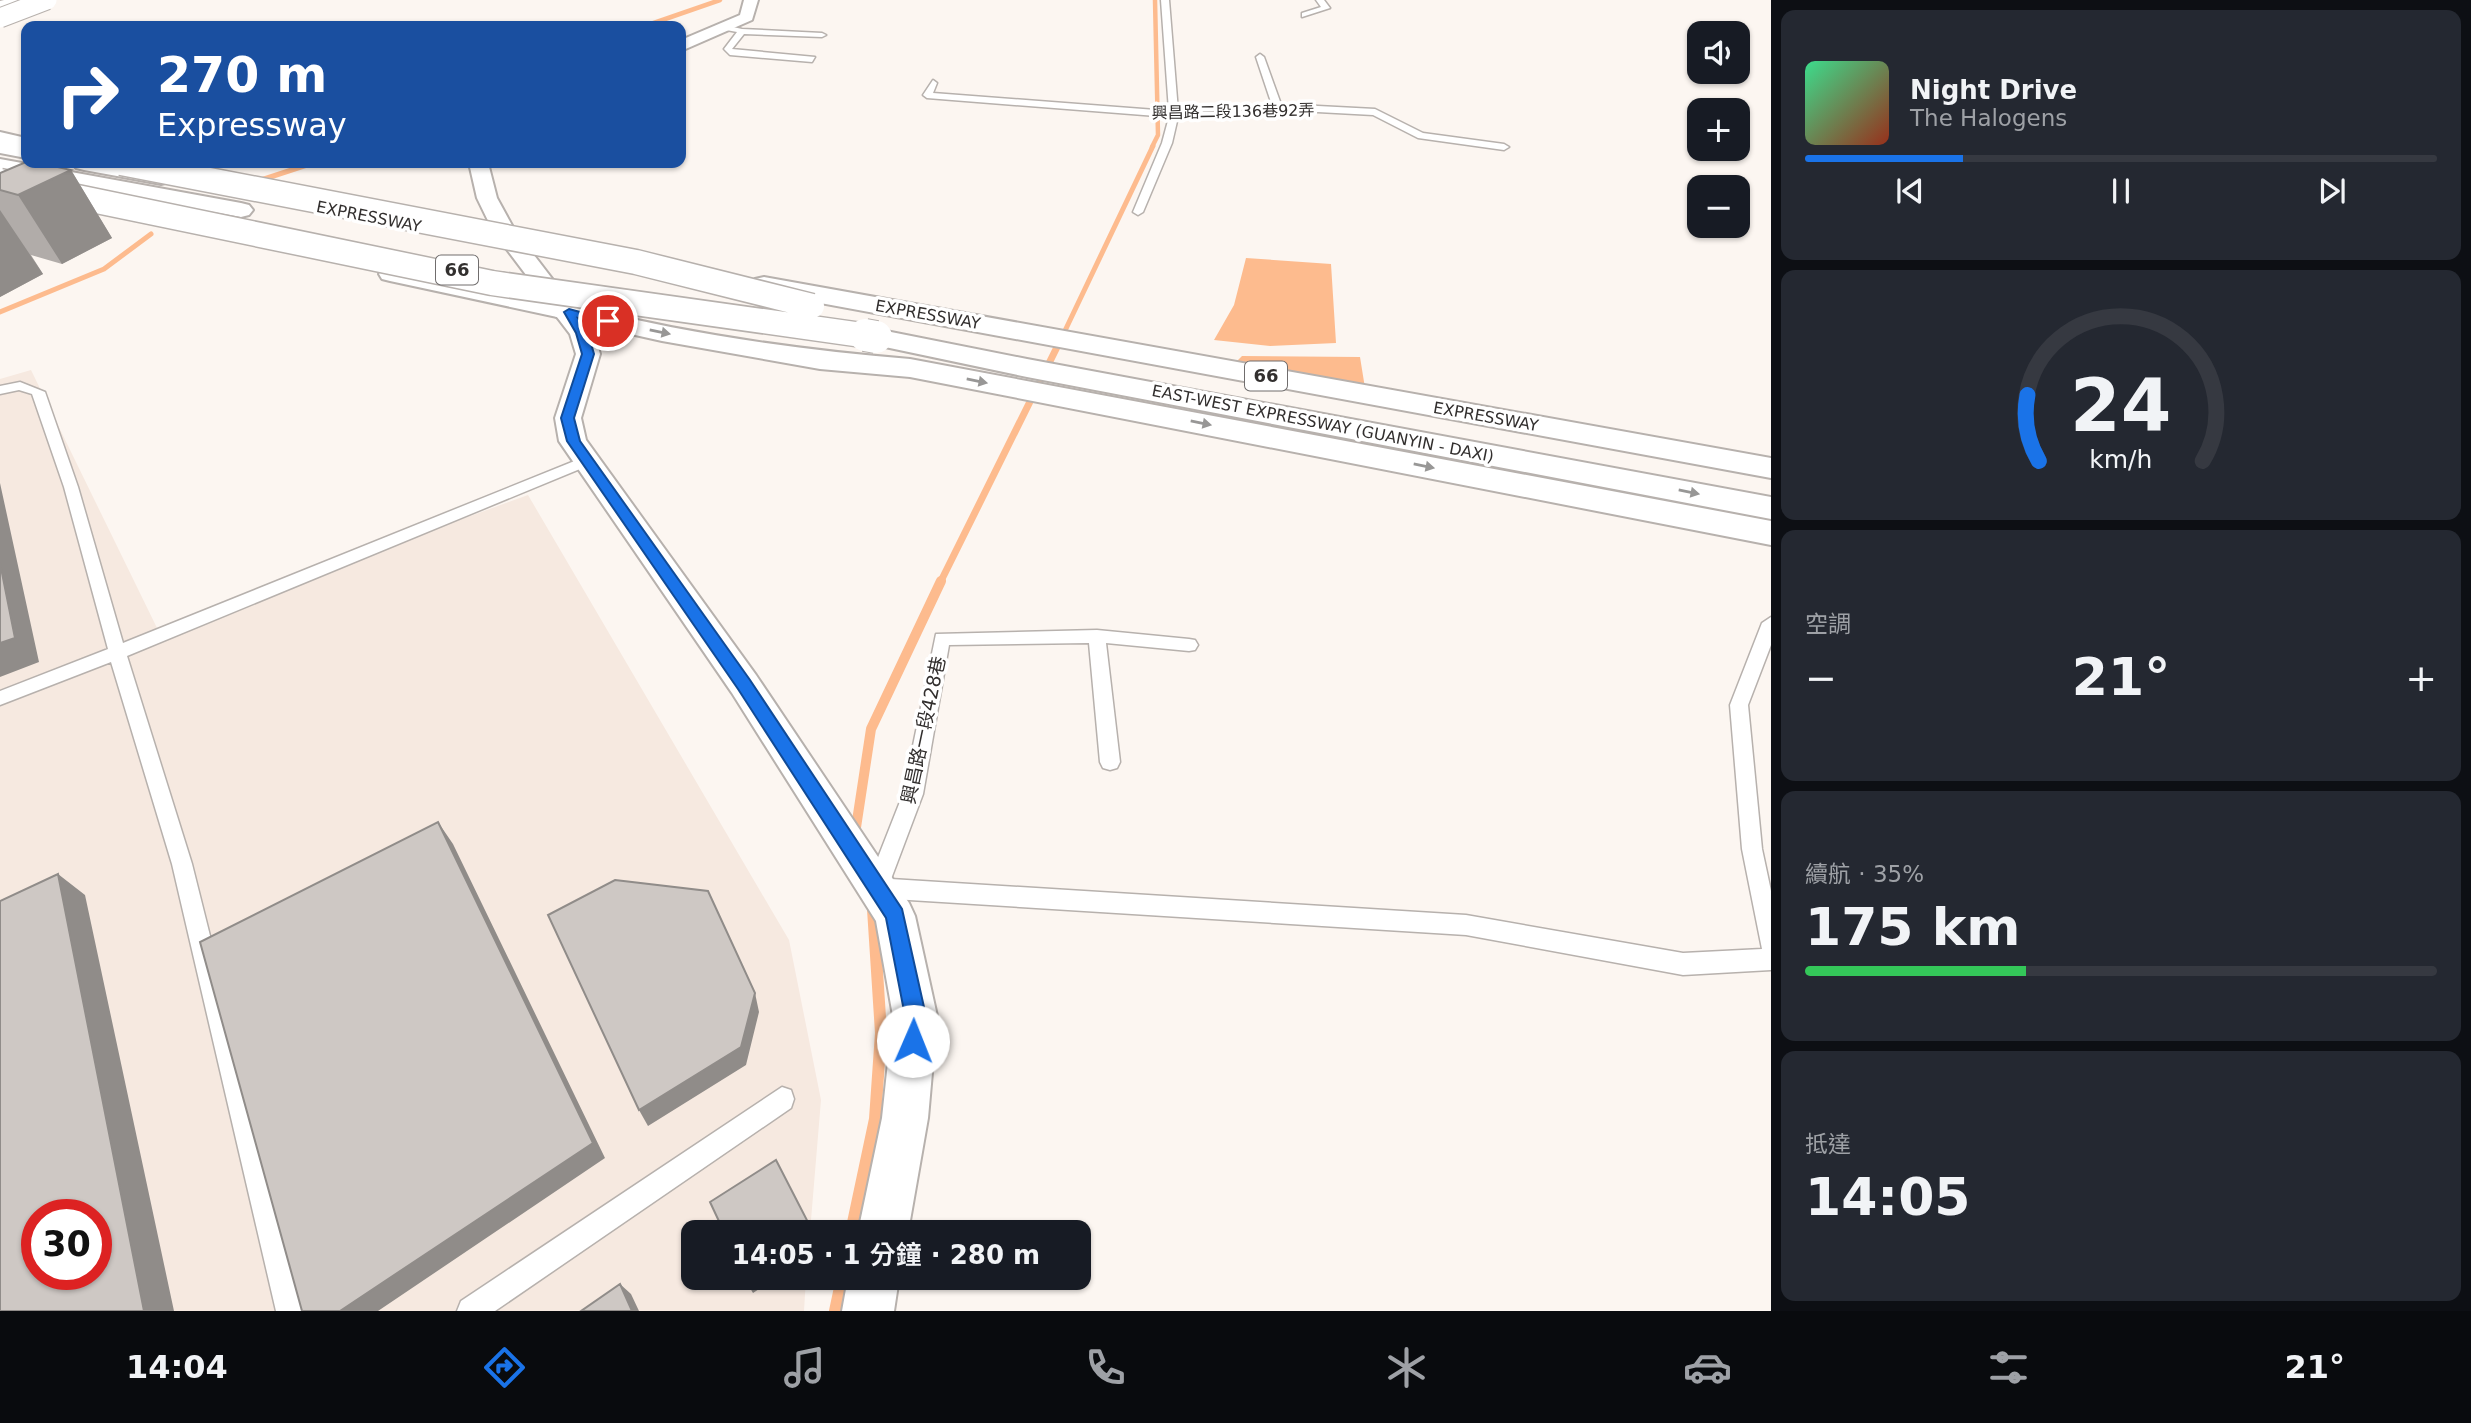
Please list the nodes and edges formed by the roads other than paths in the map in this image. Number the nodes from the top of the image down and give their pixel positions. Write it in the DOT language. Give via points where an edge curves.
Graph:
graph roads {
  1 [pos="22,0"];
  2 [pos="47,0"];
  3 [pos="751,0"];
  4 [pos="1165,0"];
  5 [pos="1320,0"];
  6 [pos="0,7"];
  7 [pos="1305,15"];
  8 [pos="0,18"];
  9 [pos="724,27"];
  10 [pos="742,31"];
  11 [pos="822,35"];
  12 [pos="686,44"];
  13 [pos="1261,57"];
  14 [pos="812,59"];
  15 [pos="933,83"];
  16 [pos="1278,110"];
  17 [pos="1174,114"];
  18 [pos="0,136"];
  19 [pos="21,140"];
  20 [pos="0,147"];
  21 [pos="1504,147"];
  22 [pos="21,151"];
  23 [pos="61,168"];
  24 [pos="113,168"];
  25 [pos="147,168"];
  26 [pos="174,168"];
  27 [pos="480,168"];
  28 [pos="5,172"];
  29 [pos="29,197"];
  30 [pos="241,206"];
  31 [pos="1138,212"];
  32 [pos="510,237"];
  33 [pos="569,312"];
  34 [pos="888,332"];
  35 [pos="0,390"];
  36 [pos="587,461"];
  37 [pos="1771,468"];
  38 [pos="1771,486"];
  39 [pos="1771,508"];
  40 [pos="1771,533"];
  41 [pos="1771,622"];
  42 [pos="1097,636"];
  43 [pos="1189,645"];
  44 [pos="117,652"];
  45 [pos="0,698"];
  46 [pos="1110,762"];
  47 [pos="867,873"];
  48 [pos="1771,944"];
  49 [pos="1771,959"];
  50 [pos="782,1098"];
  51 [pos="885,1220"];
  52 [pos="871,1290"];
  53 [pos="290,1311"];
  54 [pos="471,1311"];
  55 [pos="867,1311"];
  1 -- 6 [label="main road"];
  2 -- 8 [label="main road, bridge"];
  3 -- 9 [label="street" via="747,17"];
  4 -- 17 [label="lane"];
  5 -- 7 [label="lane" via="1326,8"];
  9 -- 10 [label="lane"];
  9 -- 12 [label="street"];
  10 -- 11 [label="lane"];
  10 -- 14 [label="lane" via="730,52"];
  13 -- 16 [label="lane"];
  15 -- 17 [label="lane, 興昌路二段136巷92弄" via="927,96"];
  16 -- 17 [label="lane, 興昌路二段136巷92弄"];
  16 -- 21 [label="lane, 興昌路二段136巷92弄" via="1375,113 1421,136"];
  17 -- 31 [label="lane"];
  18 -- 19 [label="main road"];
  20 -- 22 [label="main road"];
  23 -- 30 [label="main road"];
  24 -- 32 [label="main road, EXPRESSWAY / 66"];
  25 -- 34 [label="main road, 66, bridge" via="636,262"];
  26 -- 32 [label="street, EXPRESSWAY"];
  27 -- 32 [label="street" via="487,198"];
  28 -- 29 [label="main road"];
  28 -- 30 [label="main road"];
  28 -- 33 [label="main road, EXPRESSWAY / 66" via="502,281"];
  28 -- 34 [label="main road, 66, bridge" via="492,283"];
  29 -- 33 [label="street, EXPRESSWAY"];
  30 -- 34 [label="main road, bridge"];
  32 -- 33 [label="street"];
  32 -- 37 [label="main road, EXPRESSWAY / 66"];
  33 -- 36 [label="street" via="588,354 568,418 573,441"];
  33 -- 40 [label="main road, EXPRESSWAY / 66, one-way" via="820,360 910,368"];
  34 -- 38 [label="main road, EAST-WEST EXPRESSWAY (GUANYIN - DAXI) / 66"];
  34 -- 39 [label="main road, EAST-WEST EXPRESSWAY (GUANYIN - DAXI) / 66, one-way" via="1027,368"];
  35 -- 44 [label="lane" via="20,386 38,392 71,487"];
  36 -- 44 [label="lane"];
  36 -- 47 [label="street" via="744,684"];
  41 -- 48 [label="lane" via="1739,705 1752,849"];
  42 -- 43 [label="lane, 興昌路一段428巷"];
  42 -- 46 [label="lane"];
  42 -- 47 [label="lane, 興昌路一段428巷" via="942,639 913,794"];
  44 -- 45 [label="lane"];
  44 -- 53 [label="lane" via="182,864"];
  47 -- 49 [label="lane" via="1466,925 1683,964"];
  47 -- 51 [label="street" via="895,916 915,1016 905,1118"];
  50 -- 54 [label="lane"];
  52 -- 55 [label="street"];
}
